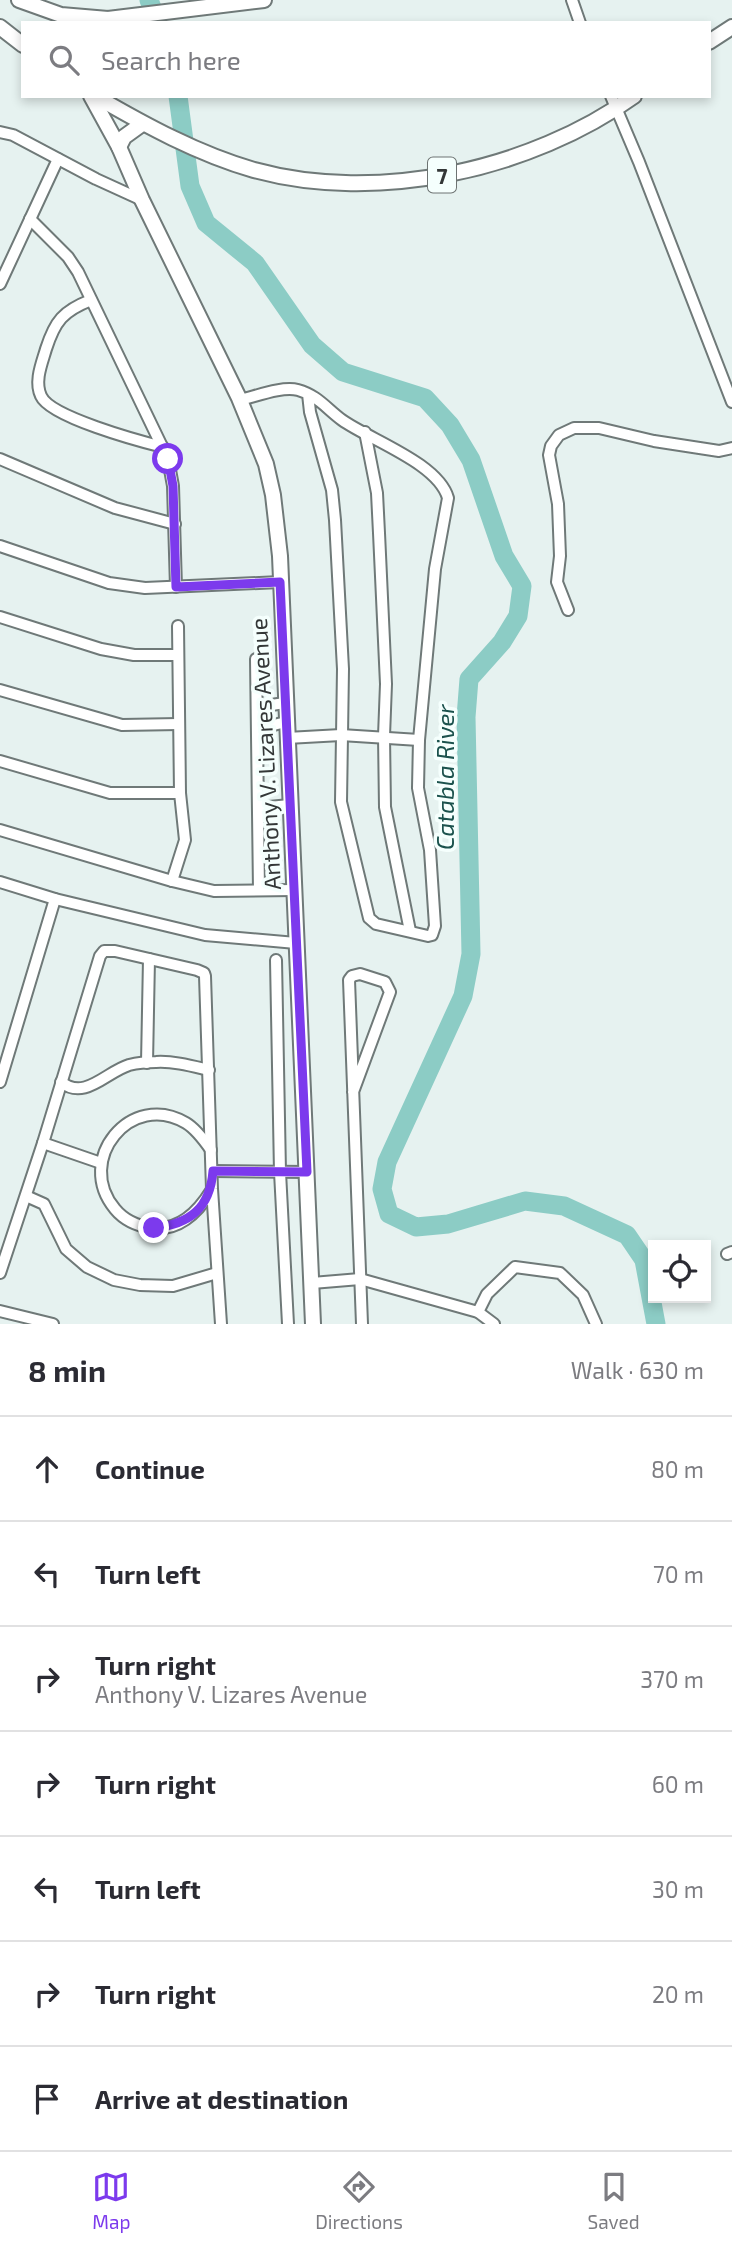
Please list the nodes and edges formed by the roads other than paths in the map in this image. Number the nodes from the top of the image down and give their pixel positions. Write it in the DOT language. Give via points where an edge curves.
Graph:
graph roads {
  1 [pos="264,0"];
  2 [pos="572,0"];
  3 [pos="22,2"];
  4 [pos="108,19"];
  5 [pos="44,21"];
  6 [pos="100,21"];
  7 [pos="579,21"];
  8 [pos="0,27"];
  9 [pos="732,27"];
  10 [pos="711,41"];
  11 [pos="21,43"];
  12 [pos="94,98"];
  13 [pos="96,98"];
  14 [pos="614,102"];
  15 [pos="142,124"];
  16 [pos="0,132"];
  17 [pos="119,147"];
  18 [pos="58,159"];
  19 [pos="142,200"];
  20 [pos="30,219"];
  21 [pos="0,284"];
  22 [pos="91,300"];
  23 [pos="308,394"];
  24 [pos="240,400"];
  25 [pos="732,402"];
  26 [pos="365,432"];
  27 [pos="163,447"];
  28 [pos="732,448"];
  29 [pos="0,459"];
  30 [pos="175,524"];
  31 [pos="0,546"];
  32 [pos="280,582"];
  33 [pos="176,587"];
  34 [pos="568,610"];
  35 [pos="0,617"];
  36 [pos="178,626"];
  37 [pos="178,655"];
  38 [pos="256,659"];
  39 [pos="0,690"];
  40 [pos="285,703"];
  41 [pos="257,707"];
  42 [pos="286,722"];
  43 [pos="179,724"];
  44 [pos="257,729"];
  45 [pos="341,735"];
  46 [pos="384,736"];
  47 [pos="287,738"];
  48 [pos="419,740"];
  49 [pos="0,761"];
  50 [pos="180,793"];
  51 [pos="290,805"];
  52 [pos="258,808"];
  53 [pos="0,831"];
  54 [pos="172,881"];
  55 [pos="0,882"];
  56 [pos="259,890"];
  57 [pos="294,890"];
  58 [pos="55,900"];
  59 [pos="410,931"];
  60 [pos="296,943"];
  61 [pos="149,959"];
  62 [pos="276,960"];
  63 [pos="147,1063"];
  64 [pos="209,1070"];
  65 [pos="0,1082"];
  66 [pos="61,1082"];
  67 [pos="353,1092"];
  68 [pos="43,1143"];
  69 [pos="211,1150"];
  70 [pos="100,1163"];
  71 [pos="213,1171"];
  72 [pos="280,1172"];
  73 [pos="307,1172"];
  74 [pos="212,1189"];
  75 [pos="26,1196"];
  76 [pos="0,1273"];
  77 [pos="217,1273"];
  78 [pos="360,1279"];
  79 [pos="312,1283"];
  80 [pos="0,1311"];
  81 [pos="478,1312"];
  82 [pos="53,1324"];
  83 [pos="221,1324"];
  84 [pos="288,1324"];
  85 [pos="313,1324"];
  86 [pos="362,1324"];
  87 [pos="494,1324"];
  88 [pos="596,1324"];
  1 -- 4 [label="main road"];
  2 -- 7 [label="street"];
  3 -- 4 [label="main road" via="61,15"];
  3 -- 5 [label="main road"];
  4 -- 6 [label="main road"];
  8 -- 11 [label="main road"];
  9 -- 10 [label="main road"];
  12 -- 17 [label="main road, Anthony V. Lizares Avenue"];
  13 -- 15 [label="main road, 7"];
  14 -- 15 [label="main road, 7" via="573,132 517,156 450,174 385,182 267,173"];
  14 -- 25 [label="street"];
  15 -- 17 [label="main road" via="124,137"];
  16 -- 18 [label="street"];
  17 -- 19 [label="main road, Anthony V. Lizares Avenue"];
  18 -- 19 [label="street"];
  18 -- 20 [label="street"];
  19 -- 24 [label="main road, Anthony V. Lizares Avenue"];
  20 -- 21 [label="street"];
  20 -- 22 [label="street" via="68,257"];
  22 -- 27 [label="street"];
  22 -- 27 [label="street" via="57,321 40,370 43,401 113,434"];
  23 -- 24 [label="street" via="291,389"];
  23 -- 26 [label="street"];
  23 -- 45 [label="street" via="332,490 343,669"];
  24 -- 32 [label="main road, Anthony V. Lizares Avenue" via="266,464 273,495"];
  26 -- 46 [label="street" via="378,506"];
  26 -- 48 [label="street" via="425,470 448,498 435,569"];
  27 -- 30 [label="street" via="171,472"];
  28 -- 34 [label="street" via="688,447 600,428 575,428 559,435 549,455 559,516 557,582"];
  29 -- 30 [label="street" via="115,508"];
  30 -- 33 [label="street"];
  31 -- 33 [label="street" via="109,583"];
  32 -- 33 [label="street"];
  32 -- 40 [label="main road, Anthony V. Lizares Avenue"];
  35 -- 37 [label="street" via="101,649"];
  36 -- 37 [label="street"];
  37 -- 43 [label="street"];
  38 -- 41 [label="street"];
  39 -- 43 [label="street" via="122,724"];
  40 -- 41 [label="street"];
  40 -- 42 [label="main road, Anthony V. Lizares Avenue"];
  41 -- 44 [label="street"];
  42 -- 44 [label="street"];
  42 -- 47 [label="main road, Anthony V. Lizares Avenue"];
  43 -- 50 [label="street"];
  44 -- 52 [label="street"];
  45 -- 46 [label="street"];
  45 -- 47 [label="street"];
  45 -- 59 [label="street" via="341,802 365,910 376,924"];
  46 -- 48 [label="street"];
  46 -- 59 [label="street" via="385,807"];
  47 -- 51 [label="main road, Anthony V. Lizares Avenue"];
  48 -- 59 [label="street" via="418,788 430,850 435,926 428,936"];
  49 -- 50 [label="street" via="110,793"];
  50 -- 54 [label="street" via="185,840"];
  51 -- 52 [label="street"];
  51 -- 57 [label="main road, Anthony V. Lizares Avenue"];
  52 -- 56 [label="street"];
  53 -- 54 [label="street"];
  54 -- 56 [label="street" via="214,891"];
  55 -- 58 [label="street"];
  56 -- 57 [label="street"];
  57 -- 60 [label="main road, Anthony V. Lizares Avenue"];
  58 -- 60 [label="street" via="205,935"];
  58 -- 65 [label="street"];
  60 -- 73 [label="main road, Anthony V. Lizares Avenue"];
  61 -- 63 [label="street"];
  61 -- 64 [label="street" via="204,973"];
  61 -- 66 [label="street" via="110,950 100,956"];
  62 -- 72 [label="street"];
  63 -- 64 [label="street"];
  63 -- 66 [label="street" via="127,1066 83,1089"];
  64 -- 69 [label="street"];
  66 -- 68 [label="street"];
  67 -- 67 [label="street" via="390,992 386,982 360,974 349,980"];
  67 -- 78 [label="street"];
  68 -- 70 [label="street"];
  68 -- 75 [label="street"];
  69 -- 70 [label="street" via="186,1123 150,1115 117,1131"];
  69 -- 71 [label="street"];
  70 -- 74 [label="street" via="107,1200 136,1225 173,1226 190,1218"];
  71 -- 72 [label="street"];
  71 -- 74 [label="street"];
  72 -- 73 [label="street"];
  72 -- 84 [label="street"];
  73 -- 79 [label="main road, Anthony V. Lizares Avenue"];
  74 -- 77 [label="street"];
  75 -- 76 [label="street"];
  75 -- 77 [label="street" via="44,1204 66,1249 114,1280 173,1286"];
  77 -- 83 [label="street"];
  78 -- 79 [label="street"];
  78 -- 81 [label="street"];
  78 -- 86 [label="street"];
  79 -- 85 [label="main road, Anthony V. Lizares Avenue"];
  80 -- 82 [label="street"];
  81 -- 87 [label="street"];
  81 -- 88 [label="street" via="487,1294 515,1267 560,1273 583,1295"];
}
